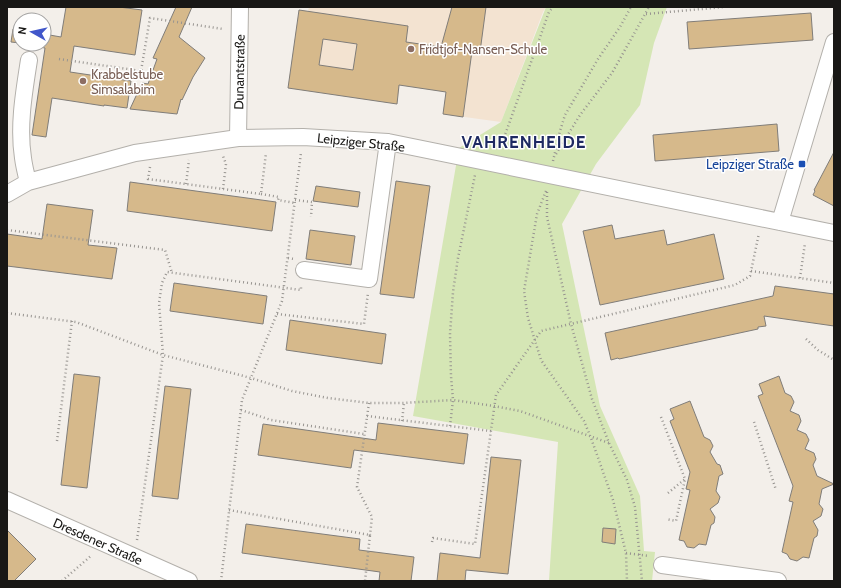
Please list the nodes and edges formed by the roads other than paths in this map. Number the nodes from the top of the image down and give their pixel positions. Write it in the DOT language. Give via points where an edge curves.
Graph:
graph roads {
  1 [pos="240,7"];
  2 [pos="834,42"];
  3 [pos="29,60"];
  4 [pos="238,138"];
  5 [pos="388,142"];
  6 [pos="28,182"];
  7 [pos="7,194"];
  8 [pos="780,222"];
  9 [pos="834,233"];
  10 [pos="304,270"];
  11 [pos="7,500"];
  12 [pos="662,565"];
  13 [pos="189,581"];
  14 [pos="778,581"];
  1 -- 4 [label="street, Dunantstraße"];
  2 -- 8 [label="street"];
  3 -- 6 [label="street" via="21,132"];
  4 -- 5 [label="street, Leipziger Straße" via="303,137"];
  4 -- 6 [label="street, Leipziger Straße" via="135,153"];
  5 -- 8 [label="street, Leipziger Straße"];
  5 -- 10 [label="street" via="369,279"];
  6 -- 7 [label="street, Leipziger Straße"];
  8 -- 9 [label="street, Leipziger Straße"];
  11 -- 13 [label="street, Dresdener Straße"];
  12 -- 14 [label="street"];
}
